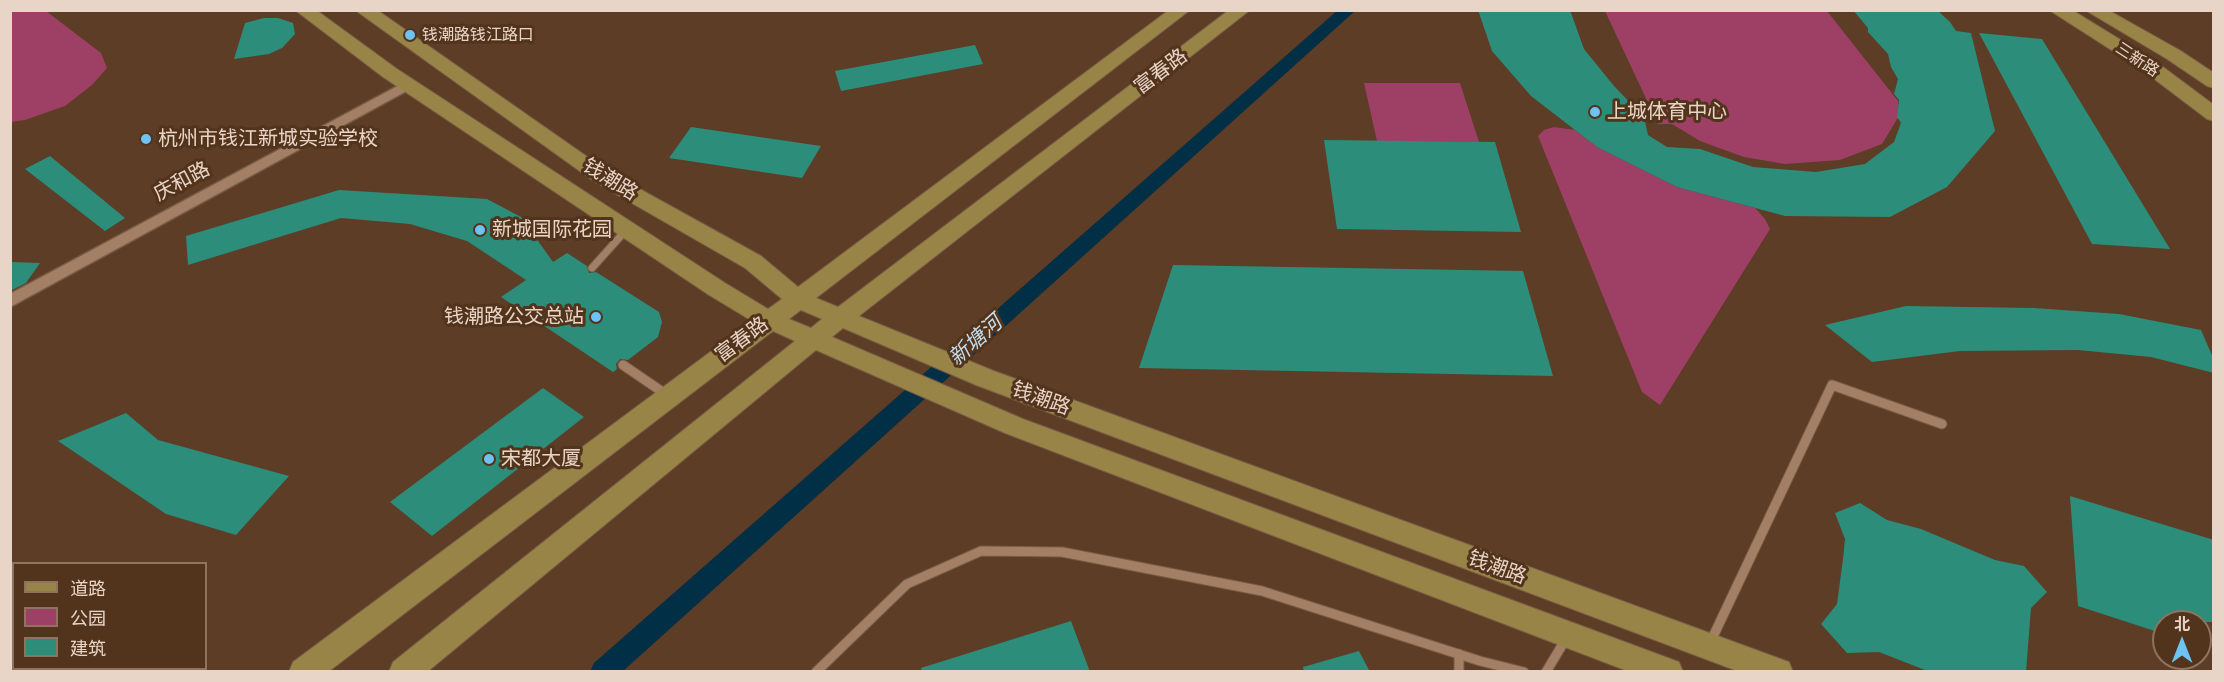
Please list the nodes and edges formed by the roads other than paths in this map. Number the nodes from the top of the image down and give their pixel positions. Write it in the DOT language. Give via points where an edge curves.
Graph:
graph roads {
  1 [pos="304,10"];
  2 [pos="364,10"];
  3 [pos="1181,10"];
  4 [pos="1241,10"];
  5 [pos="2058,10"];
  6 [pos="2094,10"];
  7 [pos="2214,82"];
  8 [pos="407,85"];
  9 [pos="2214,115"];
  10 [pos="627,230"];
  11 [pos="592,268"];
  12 [pos="796,299"];
  13 [pos="10,301"];
  14 [pos="840,318"];
  15 [pos="769,320"];
  16 [pos="814,339"];
  17 [pos="623,365"];
  18 [pos="668,396"];
  19 [pos="1942,424"];
  20 [pos="1568,634"];
  21 [pos="1708,646"];
  22 [pos="1459,654"];
  23 [pos="304,672"];
  24 [pos="404,672"];
  25 [pos="816,672"];
  26 [pos="1459,672"];
  27 [pos="1524,672"];
  28 [pos="1546,672"];
  29 [pos="1668,672"];
  30 [pos="1778,672"];
  1 -- 8 [label="main road, 钱潮路"];
  2 -- 12 [label="main road, 钱潮路" via="602,177 753,262"];
  3 -- 12 [label="main road, 富春路"];
  4 -- 14 [label="main road, 富春路"];
  5 -- 9 [label="main road, 三新路" via="2148,65"];
  6 -- 7 [label="main road, 三新路"];
  8 -- 10 [label="main road, 钱潮路"];
  8 -- 13 [label="street, 庆和路"];
  10 -- 11 [label="lane"];
  10 -- 15 [label="main road, 钱潮路"];
  12 -- 14 [label="main road, 钱潮路"];
  12 -- 15 [label="main road, 富春路"];
  14 -- 16 [label="main road, 富春路"];
  14 -- 21 [label="main road, 钱潮路" via="985,378"];
  15 -- 16 [label="main road, 钱潮路"];
  15 -- 18 [label="main road, 富春路"];
  16 -- 20 [label="main road, 钱潮路" via="1014,426"];
  16 -- 24 [label="main road, 富春路"];
  17 -- 18 [label="lane"];
  18 -- 23 [label="main road, 富春路"];
  19 -- 21 [label="lane" via="1832,385"];
  20 -- 28 [label="lane"];
  20 -- 29 [label="main road, 钱潮路"];
  21 -- 30 [label="main road, 钱潮路"];
  22 -- 25 [label="lane" via="1262,591 1062,552 981,551 907,584"];
  22 -- 26 [label="lane"];
  22 -- 27 [label="lane"];
}
